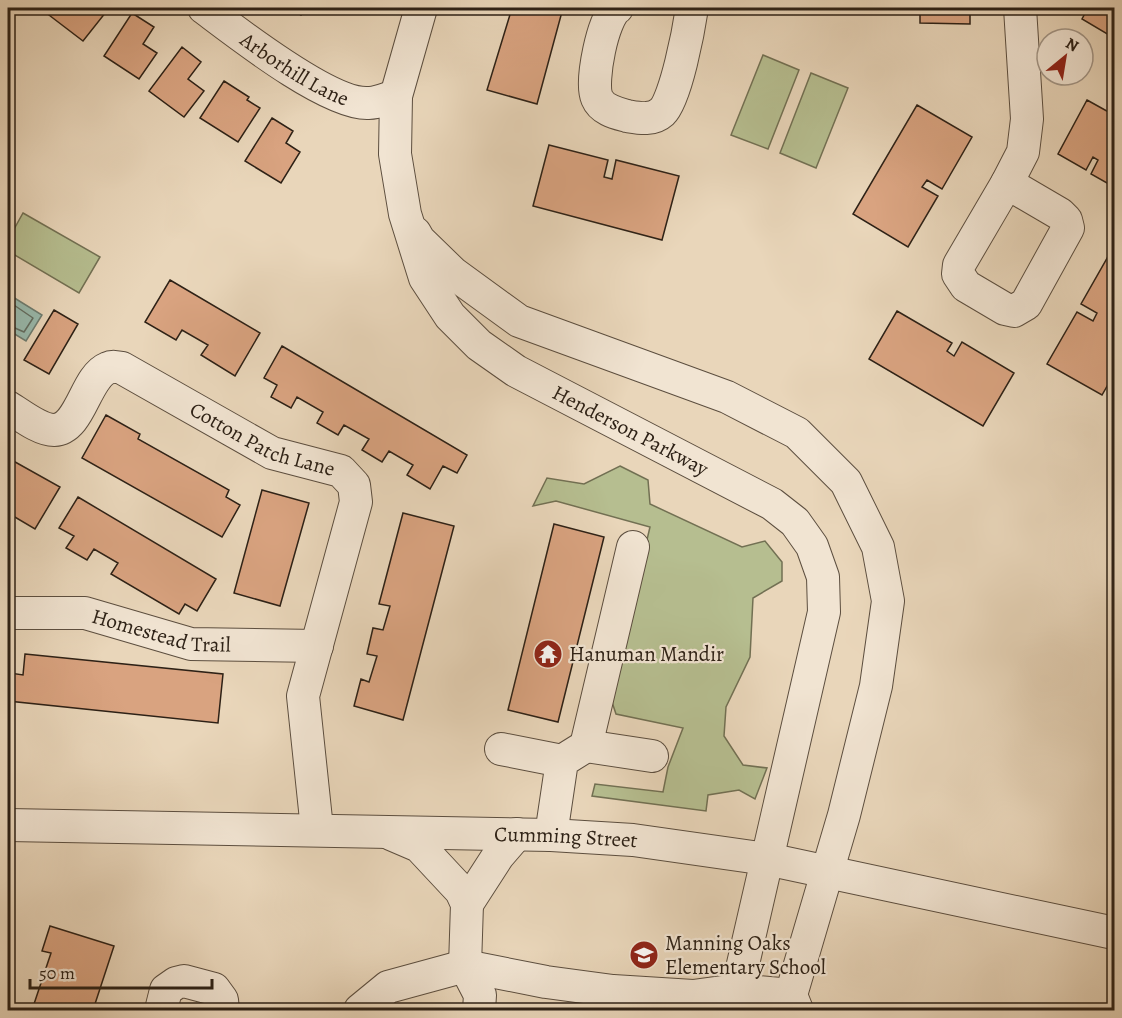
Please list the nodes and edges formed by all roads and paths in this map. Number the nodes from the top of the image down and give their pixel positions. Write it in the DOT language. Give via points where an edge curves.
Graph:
graph roads {
  1 [pos="204,8"];
  2 [pos="421,8"];
  3 [pos="617,8"];
  4 [pos="692,8"];
  5 [pos="1020,8"];
  6 [pos="396,96"];
  7 [pos="1007,183"];
  8 [pos="405,214"];
  9 [pos="8,407"];
  10 [pos="633,547"];
  11 [pos="8,613"];
  12 [pos="317,646"];
  13 [pos="501,749"];
  14 [pos="574,753"];
  15 [pos="652,756"];
  16 [pos="8,825"];
  17 [pos="317,829"];
  18 [pos="384,831"];
  19 [pos="517,834"];
  20 [pos="551,835"];
  21 [pos="767,859"];
  22 [pos="827,872"];
  23 [pos="467,904"];
  24 [pos="1114,933"];
  25 [pos="465,966"];
  26 [pos="732,1000"];
  27 [pos="794,1003"];
  28 [pos="160,1011"];
  29 [pos="223,1011"];
  30 [pos="360,1011"];
  31 [pos="478,1011"];
  1 -- 6 [label="street, Arborhill Lane" via="270,57 342,97 369,104"];
  2 -- 6 [label="street, Henderson Parkway"];
  3 -- 4 [label="street" via="606,23 594,85 597,99 614,112 642,119 655,117 670,100"];
  5 -- 7 [label="street" via="1028,119 1023,152"];
  6 -- 8 [label="street, Henderson Parkway" via="395,154"];
  8 -- 21 [label="street, Henderson Parkway" via="425,278 450,315 479,345 516,371 772,504 795,522 812,546 824,578 824,612"];
  8 -- 22 [label="street" via="419,240 453,273 519,321 727,397 797,433 846,483 878,547 888,601 876,686"];
  9 -- 12 [label="street, Cotton Patch Lane" via="42,427 62,428 71,421 99,373 110,367 122,368 272,453 341,471 354,484 356,502"];
  10 -- 14 [label="street"];
  11 -- 12 [label="street, Homestead Trail" via="86,613 191,644"];
  12 -- 17 [label="street, Cotton Patch Lane" via="303,696"];
  13 -- 14 [label="street"];
  14 -- 15 [label="street"];
  14 -- 20 [label="street"];
  16 -- 17 [label="street, Cumming Street"];
  17 -- 18 [label="street, Cumming Street"];
  18 -- 19 [label="street, Cumming Street"];
  18 -- 23 [label="street" via="418,846 461,891"];
  19 -- 20 [label="street, Cumming Street"];
  19 -- 23 [label="street"];
  20 -- 21 [label="street, Cumming Street" via="633,840"];
  21 -- 22 [label="street, Cumming Street"];
  21 -- 26 [label="street, Henderson Parkway"];
  22 -- 24 [label="street, Cumming Street"];
  22 -- 27 [label="street"];
  23 -- 25 [label="street"];
  25 -- 26 [label="street" via="613,992"];
  25 -- 30 [label="street" via="388,987"];
  25 -- 31 [label="street" via="480,995"];
  26 -- 27 [label="street"];
  28 -- 29 [label="street" via="166,990 184,981 214,989 222,1000"];
}
